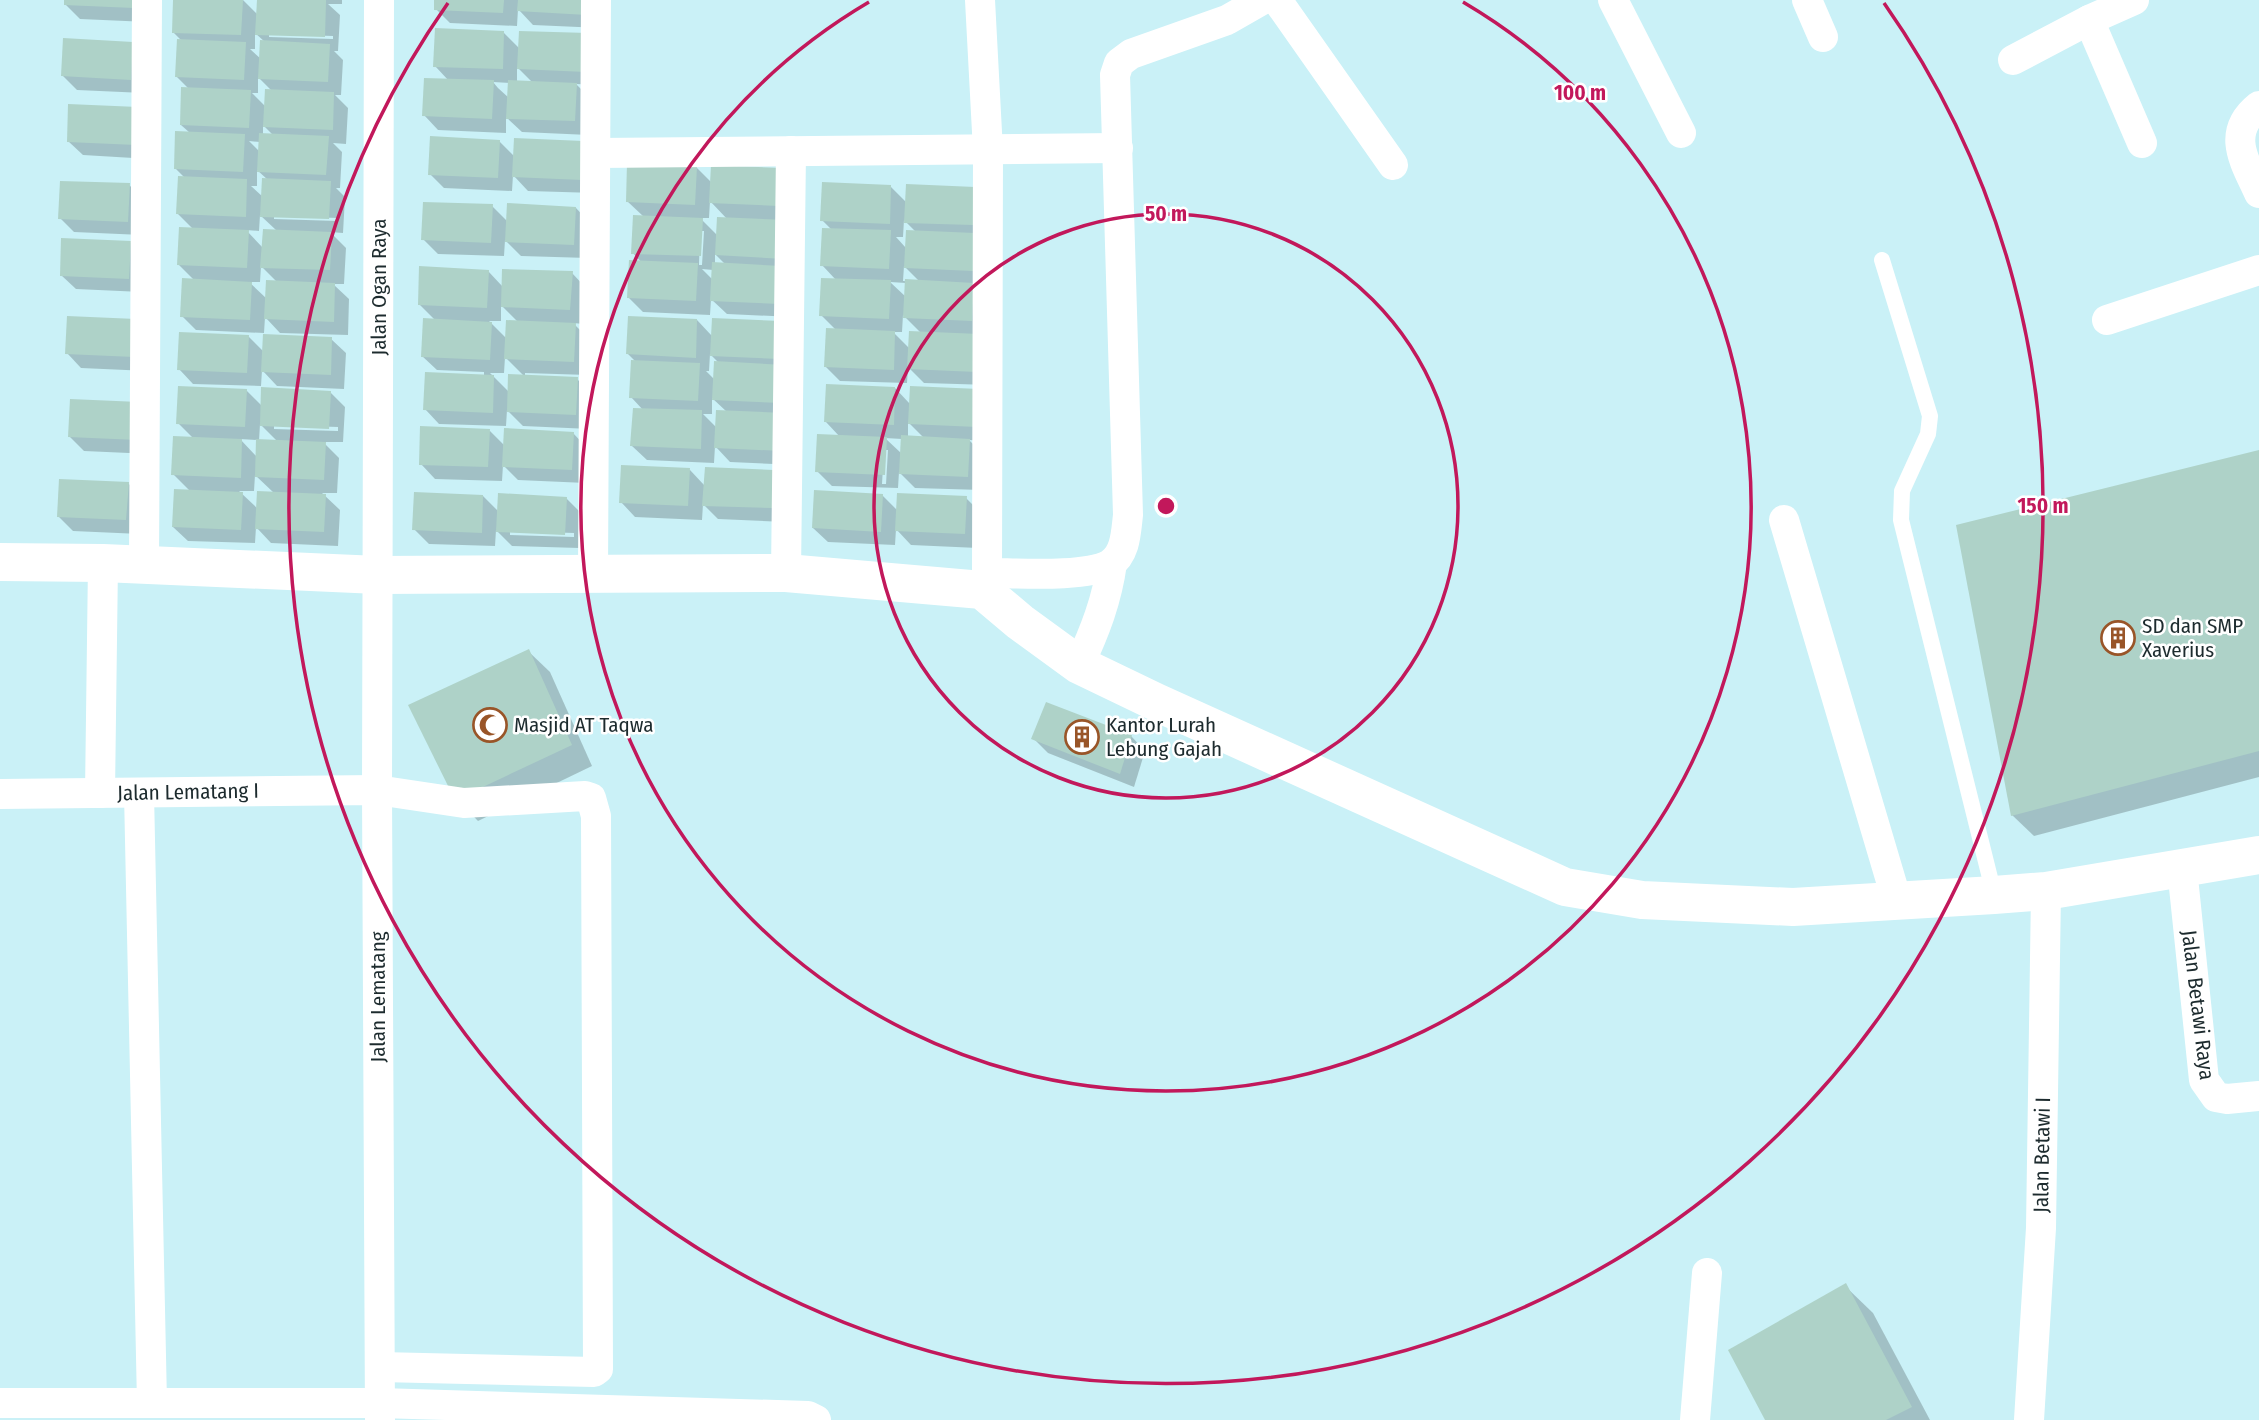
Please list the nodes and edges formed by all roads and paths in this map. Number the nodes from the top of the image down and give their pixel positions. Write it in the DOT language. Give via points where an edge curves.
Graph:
graph roads {
  1 [pos="148,0"];
  2 [pos="379,0"];
  3 [pos="596,0"];
  4 [pos="980,0"];
  5 [pos="1262,0"];
  6 [pos="1277,0"];
  7 [pos="1612,0"];
  8 [pos="1807,0"];
  9 [pos="2134,0"];
  10 [pos="2089,20"];
  11 [pos="1824,37"];
  12 [pos="2013,60"];
  13 [pos="2259,106"];
  14 [pos="1681,133"];
  15 [pos="2142,143"];
  16 [pos="1118,148"];
  17 [pos="791,151"];
  18 [pos="988,151"];
  19 [pos="597,153"];
  20 [pos="1393,165"];
  21 [pos="2259,194"];
  22 [pos="1882,260"];
  23 [pos="2259,270"];
  24 [pos="2107,320"];
  25 [pos="1784,520"];
  26 [pos="0,562"];
  27 [pos="103,563"];
  28 [pos="1112,563"];
  29 [pos="144,565"];
  30 [pos="593,573"];
  31 [pos="786,573"];
  32 [pos="378,575"];
  33 [pos="984,581"];
  34 [pos="1079,665"];
  35 [pos="377,790"];
  36 [pos="100,793"];
  37 [pos="139,793"];
  38 [pos="0,794"];
  39 [pos="2259,855"];
  40 [pos="2182,868"];
  41 [pos="2046,891"];
  42 [pos="1994,895"];
  43 [pos="1897,901"];
  44 [pos="2259,1096"];
  45 [pos="1707,1273"];
  46 [pos="380,1367"];
  47 [pos="536,1370"];
  48 [pos="0,1403"];
  49 [pos="152,1403"];
  50 [pos="534,1408"];
  51 [pos="380,1412"];
  52 [pos="816,1420"];
  53 [pos="1695,1420"];
  54 [pos="2029,1420"];
  1 -- 29 [label="street"];
  2 -- 32 [label="street, Jalan Ogan Raya"];
  3 -- 19 [label="street"];
  4 -- 18 [label="street"];
  5 -- 16 [label="street" via="1227,20 1131,54 1119,63 1115,75"];
  6 -- 20 [label="street"];
  7 -- 14 [label="street"];
  8 -- 11 [label="street"];
  9 -- 10 [label="street"];
  10 -- 12 [label="street"];
  10 -- 15 [label="street"];
  13 -- 21 [label="street" via="2239,135 2242,156"];
  16 -- 18 [label="street"];
  16 -- 28 [label="street" via="1128,515 1126,538"];
  17 -- 18 [label="street"];
  17 -- 19 [label="street"];
  17 -- 31 [label="street"];
  18 -- 33 [label="street"];
  19 -- 30 [label="street"];
  22 -- 42 [label="lane" via="1930,416 1928,435 1902,491 1901,520"];
  23 -- 24 [label="street"];
  25 -- 43 [label="street"];
  26 -- 27 [label="street"];
  27 -- 29 [label="street"];
  27 -- 36 [label="street"];
  28 -- 33 [label="street"];
  28 -- 34 [label="street" via="1101,616"];
  29 -- 32 [label="street"];
  30 -- 31 [label="street"];
  30 -- 32 [label="street"];
  31 -- 33 [label="street"];
  32 -- 35 [label="street, Jalan Lematang"];
  33 -- 34 [label="street" via="1020,622"];
  34 -- 43 [label="street" via="1565,887 1642,900 1720,904 1793,907"];
  35 -- 37 [label="street, Jalan Lematang I"];
  35 -- 46 [label="street, Jalan Lematang"];
  35 -- 47 [label="street, Jalan Lematang I" via="464,803 585,796 594,802 598,1369"];
  36 -- 37 [label="street, Jalan Lematang I"];
  36 -- 38 [label="street, Jalan Lematang I"];
  37 -- 49 [label="street"];
  39 -- 40 [label="street"];
  40 -- 41 [label="street"];
  40 -- 44 [label="street, Jalan Betawi Raya" via="2204,1080 2216,1097"];
  41 -- 42 [label="street"];
  41 -- 54 [label="street, Jalan Betawi I" via="2041,1228"];
  42 -- 43 [label="street"];
  45 -- 53 [label="street"];
  46 -- 47 [label="street"];
  46 -- 51 [label="street, Jalan Lematang"];
  47 -- 50 [label="street"];
  48 -- 49 [label="street"];
  49 -- 51 [label="street"];
  50 -- 51 [label="street"];
  50 -- 52 [label="street" via="808,1416"];
}
